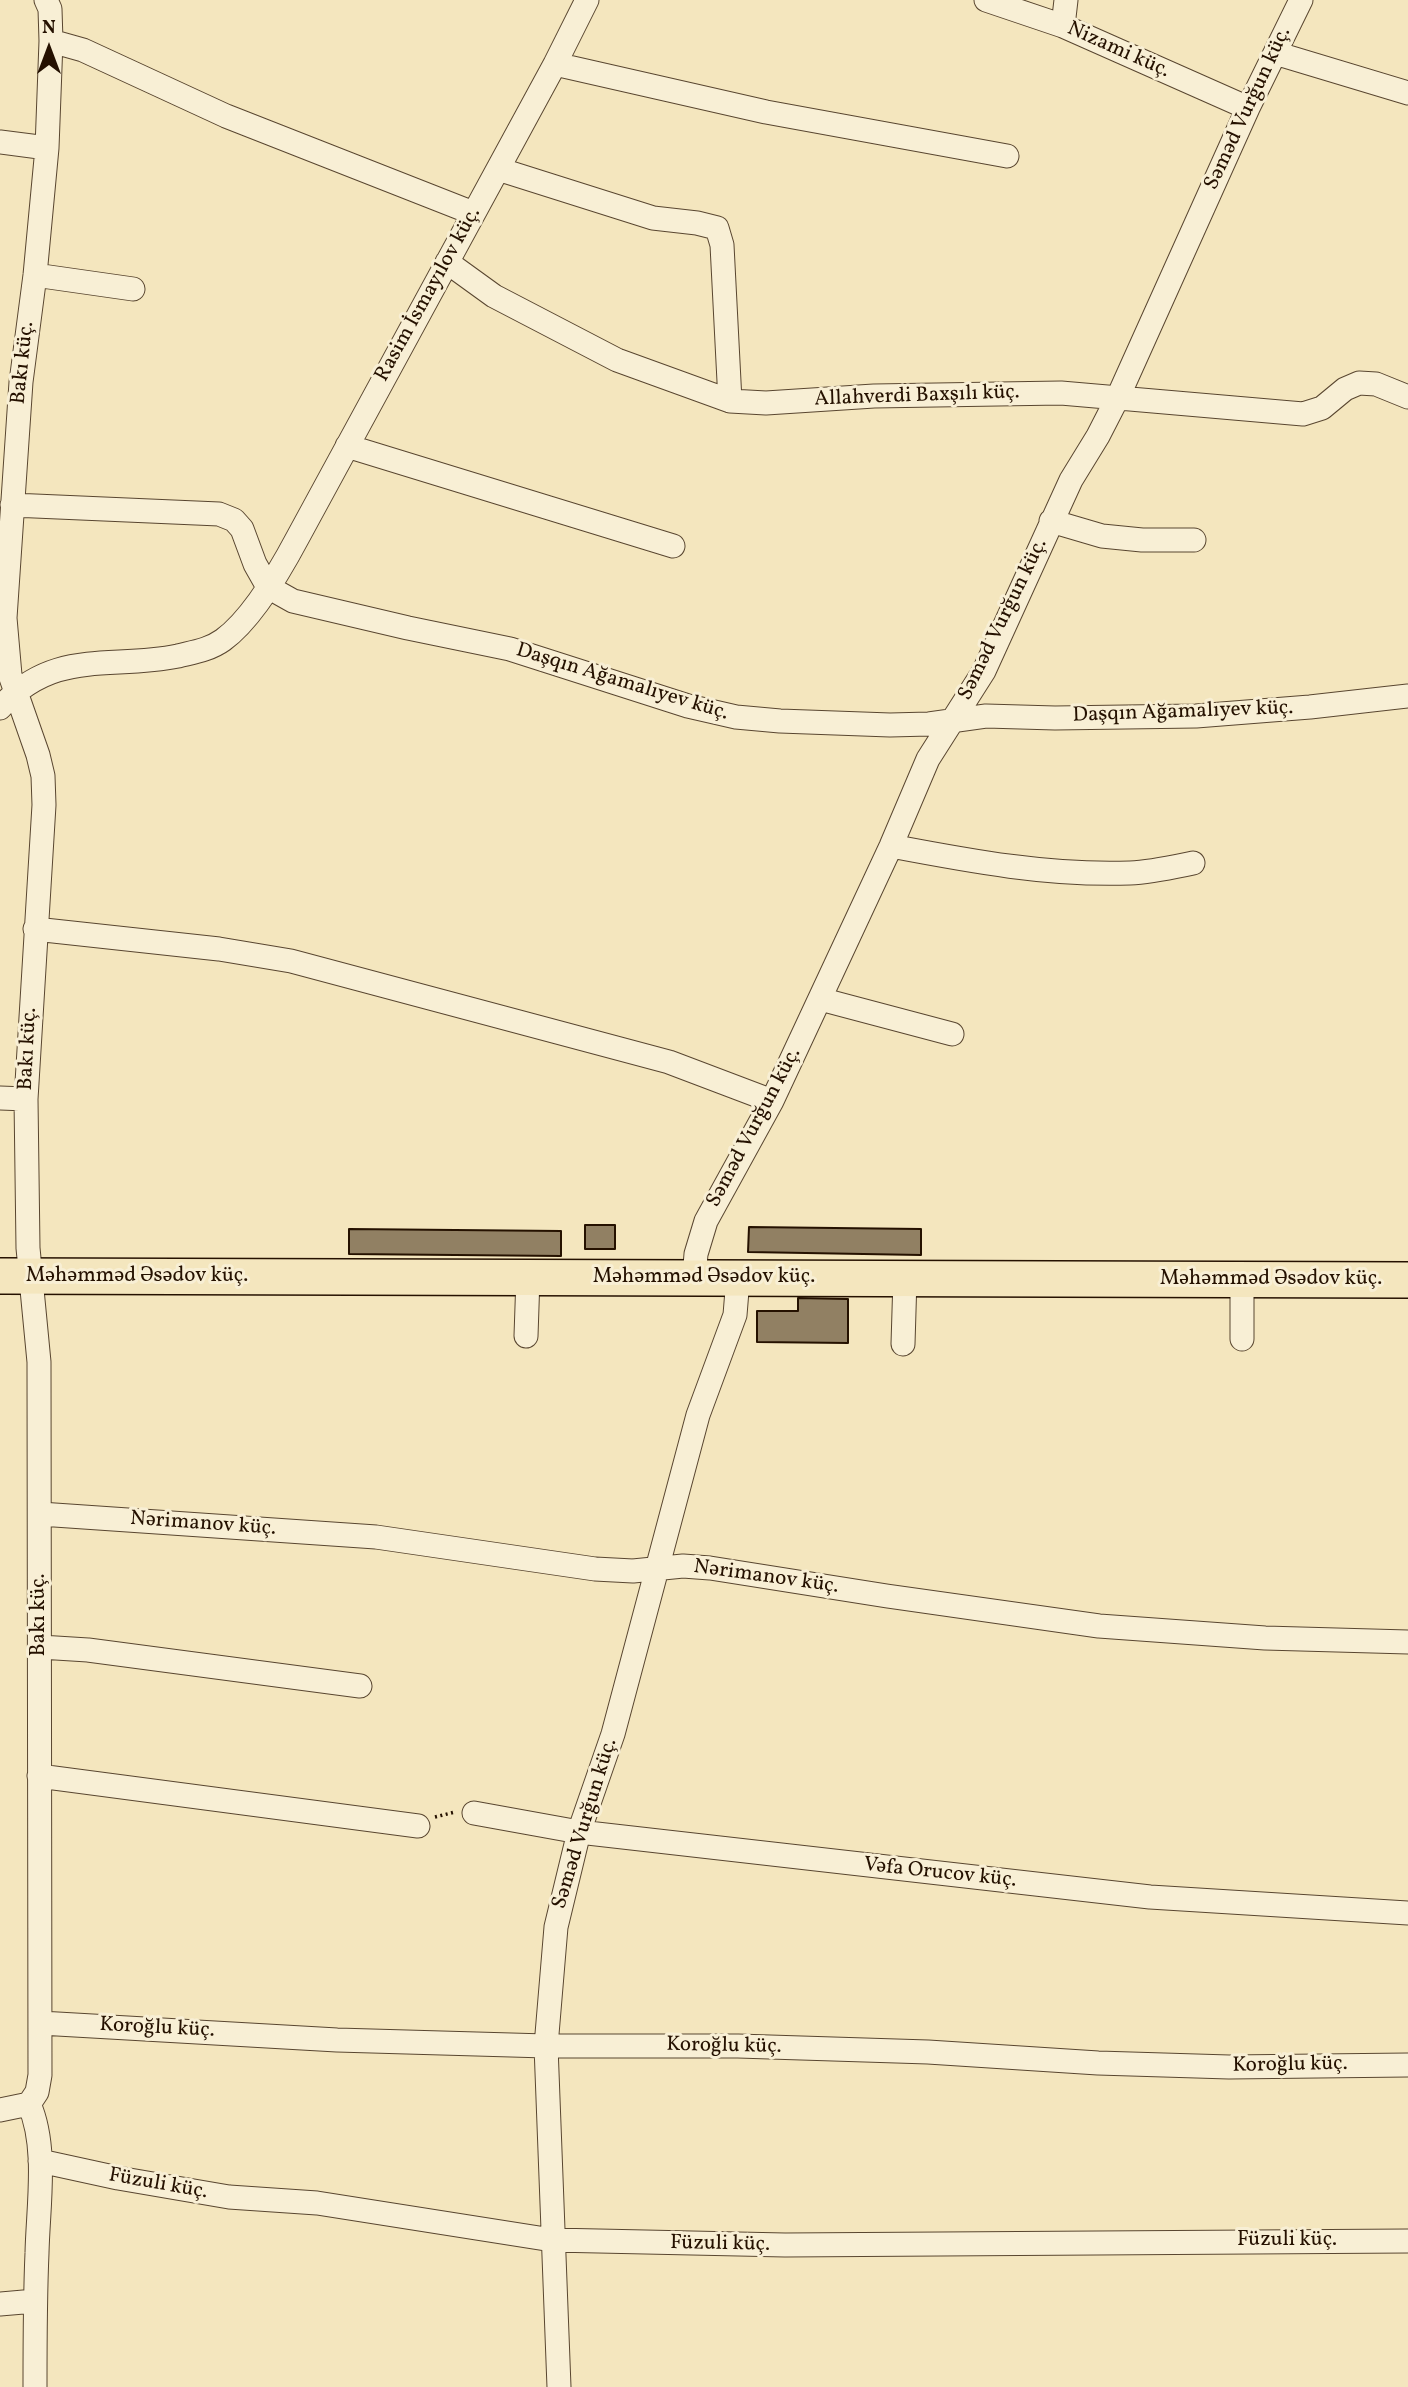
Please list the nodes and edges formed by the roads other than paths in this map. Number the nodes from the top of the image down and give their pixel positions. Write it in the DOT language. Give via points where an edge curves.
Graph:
graph roads {
  1 [pos="46,0"];
  2 [pos="587,0"];
  3 [pos="986,0"];
  4 [pos="1066,0"];
  5 [pos="1301,0"];
  6 [pos="1063,26"];
  7 [pos="51,41"];
  8 [pos="1275,53"];
  9 [pos="555,64"];
  10 [pos="1408,93"];
  11 [pos="1248,108"];
  12 [pos="0,142"];
  13 [pos="47,148"];
  14 [pos="1007,156"];
  15 [pos="498,169"];
  16 [pos="473,213"];
  17 [pos="447,262"];
  18 [pos="35,275"];
  19 [pos="133,289"];
  20 [pos="10,382"];
  21 [pos="1118,397"];
  22 [pos="1408,397"];
  23 [pos="730,401"];
  24 [pos="347,446"];
  25 [pos="12,505"];
  26 [pos="1051,521"];
  27 [pos="1194,540"];
  28 [pos="673,546"];
  29 [pos="4,563"];
  30 [pos="268,587"];
  31 [pos="1408,696"];
  32 [pos="7,700"];
  33 [pos="955,719"];
  34 [pos="891,846"];
  35 [pos="1193,863"];
  36 [pos="35,929"];
  37 [pos="820,999"];
  38 [pos="952,1034"];
  39 [pos="0,1098"];
  40 [pos="26,1099"];
  41 [pos="772,1101"];
  42 [pos="16,1276"];
  43 [pos="528,1277"];
  44 [pos="694,1278"];
  45 [pos="738,1278"];
  46 [pos="905,1278"];
  47 [pos="1241,1280"];
  48 [pos="1408,1280"];
  49 [pos="526,1336"];
  50 [pos="1241,1339"];
  51 [pos="903,1344"];
  52 [pos="40,1514"];
  53 [pos="658,1569"];
  54 [pos="1408,1642"];
  55 [pos="40,1647"];
  56 [pos="360,1686"];
  57 [pos="39,1776"];
  58 [pos="474,1813"];
  59 [pos="418,1826"];
  60 [pos="579,1832"];
  61 [pos="1408,1913"];
  62 [pos="40,2023"];
  63 [pos="546,2046"];
  64 [pos="1408,2065"];
  65 [pos="29,2104"];
  66 [pos="0,2110"];
  67 [pos="40,2161"];
  68 [pos="552,2240"];
  69 [pos="1408,2241"];
  70 [pos="35,2301"];
  71 [pos="0,2305"];
  72 [pos="35,2387"];
  73 [pos="559,2387"];
  1 -- 7 [label="street, Bakı küç."];
  2 -- 9 [label="street, Rasim İsmayılov küç."];
  3 -- 6 [label="street, Nizami küç."];
  4 -- 6 [label="street"];
  5 -- 8 [label="street, Səməd Vurğun küç."];
  6 -- 11 [label="street, Nizami küç."];
  7 -- 13 [label="street, Bakı küç."];
  7 -- 16 [label="street" via="95,55 226,116"];
  8 -- 10 [label="street"];
  8 -- 11 [label="street, Səməd Vurğun küç."];
  9 -- 14 [label="street" via="766,112"];
  9 -- 15 [label="street, Rasim İsmayılov küç."];
  11 -- 21 [label="street, Səməd Vurğun küç."];
  12 -- 13 [label="street"];
  13 -- 18 [label="street, Bakı küç."];
  15 -- 16 [label="street, Rasim İsmayılov küç."];
  15 -- 23 [label="street" via="653,218 717,228 722,245"];
  16 -- 17 [label="street, Rasim İsmayılov küç."];
  17 -- 23 [label="street, Allahverdi Baxşılı küç." via="494,296 617,360"];
  17 -- 24 [label="street, Rasim İsmayılov küç."];
  18 -- 19 [label="street"];
  18 -- 20 [label="street, Bakı küç."];
  20 -- 25 [label="street, Bakı küç."];
  21 -- 22 [label="street, Allahverdi Baxşılı küç." via="1303,414 1322,408 1359,383 1376,384"];
  21 -- 23 [label="street, Allahverdi Baxşılı küç." via="998,393"];
  21 -- 26 [label="street, Səməd Vurğun küç."];
  24 -- 28 [label="street"];
  24 -- 30 [label="street, Rasim İsmayılov küç."];
  25 -- 29 [label="street, Bakı küç."];
  25 -- 30 [label="street" via="219,514 242,529"];
  26 -- 27 [label="street" via="1102,536"];
  26 -- 33 [label="street, Səməd Vurğun küç." via="984,671"];
  29 -- 32 [label="street, Bakı küç."];
  30 -- 32 [label="street, Rasim İsmayılov küç." via="224,640 204,650 164,658 83,663 45,673"];
  30 -- 33 [label="street, Daşqın Ağamalıyev küç." via="293,601 510,649 736,717 890,725"];
  31 -- 33 [label="street, Daşqın Ağamalıyev küç." via="1196,716"];
  32 -- 36 [label="street, Bakı küç." via="38,755 43,776"];
  33 -- 34 [label="street, Səməd Vurğun küç." via="928,759"];
  34 -- 35 [label="street" via="975,862 1060,871 1132,873"];
  34 -- 37 [label="street, Səməd Vurğun küç."];
  36 -- 40 [label="street, Bakı küç."];
  36 -- 41 [label="street" via="290,961 669,1062"];
  37 -- 38 [label="street"];
  37 -- 41 [label="street, Səməd Vurğun küç."];
  39 -- 40 [label="street"];
  40 -- 42 [label="street, Bakı küç." via="26,1211"];
  41 -- 44 [label="street, Səməd Vurğun küç." via="706,1221"];
  42 -- 43 [label="main road, Məhəmməd Əsədov küç."];
  42 -- 52 [label="street, Bakı küç." via="39,1362"];
  43 -- 44 [label="main road, Məhəmməd Əsədov küç."];
  43 -- 49 [label="street"];
  44 -- 45 [label="main road, Məhəmməd Əsədov küç."];
  45 -- 46 [label="main road, Məhəmməd Əsədov küç."];
  45 -- 53 [label="street, Səməd Vurğun küç." via="735,1315 698,1415"];
  46 -- 47 [label="main road, Məhəmməd Əsədov küç."];
  46 -- 51 [label="street"];
  47 -- 48 [label="main road, Məhəmməd Əsədov küç."];
  47 -- 50 [label="street"];
  52 -- 53 [label="street, Nərimanov küç." via="376,1537 595,1569"];
  52 -- 55 [label="street, Bakı küç."];
  53 -- 54 [label="street, Nərimanov küç." via="710,1568 1099,1626 1265,1639"];
  53 -- 60 [label="street, Səməd Vurğun küç." via="613,1734"];
  55 -- 56 [label="street"];
  55 -- 57 [label="street, Bakı küç."];
  57 -- 59 [label="street"];
  57 -- 62 [label="street, Bakı küç."];
  58 -- 60 [label="street, Vəfa Orucov küç."];
  60 -- 61 [label="street, Vəfa Orucov küç." via="1150,1897"];
  60 -- 63 [label="street, Səməd Vurğun küç." via="556,1927"];
  62 -- 63 [label="street, Koroğlu küç."];
  62 -- 65 [label="street, Bakı küç." via="40,2075"];
  63 -- 64 [label="street, Koroğlu küç." via="738,2046 1229,2067"];
  63 -- 68 [label="street, Səməd Vurğun küç."];
  65 -- 66 [label="street"];
  65 -- 67 [label="street" via="37,2122"];
  67 -- 68 [label="street, Füzuli küç." via="229,2197 317,2203"];
  67 -- 70 [label="street"];
  68 -- 69 [label="street, Füzuli küç." via="785,2245"];
  68 -- 73 [label="street, Səməd Vurğun küç."];
  70 -- 71 [label="street"];
  70 -- 72 [label="street"];
}
